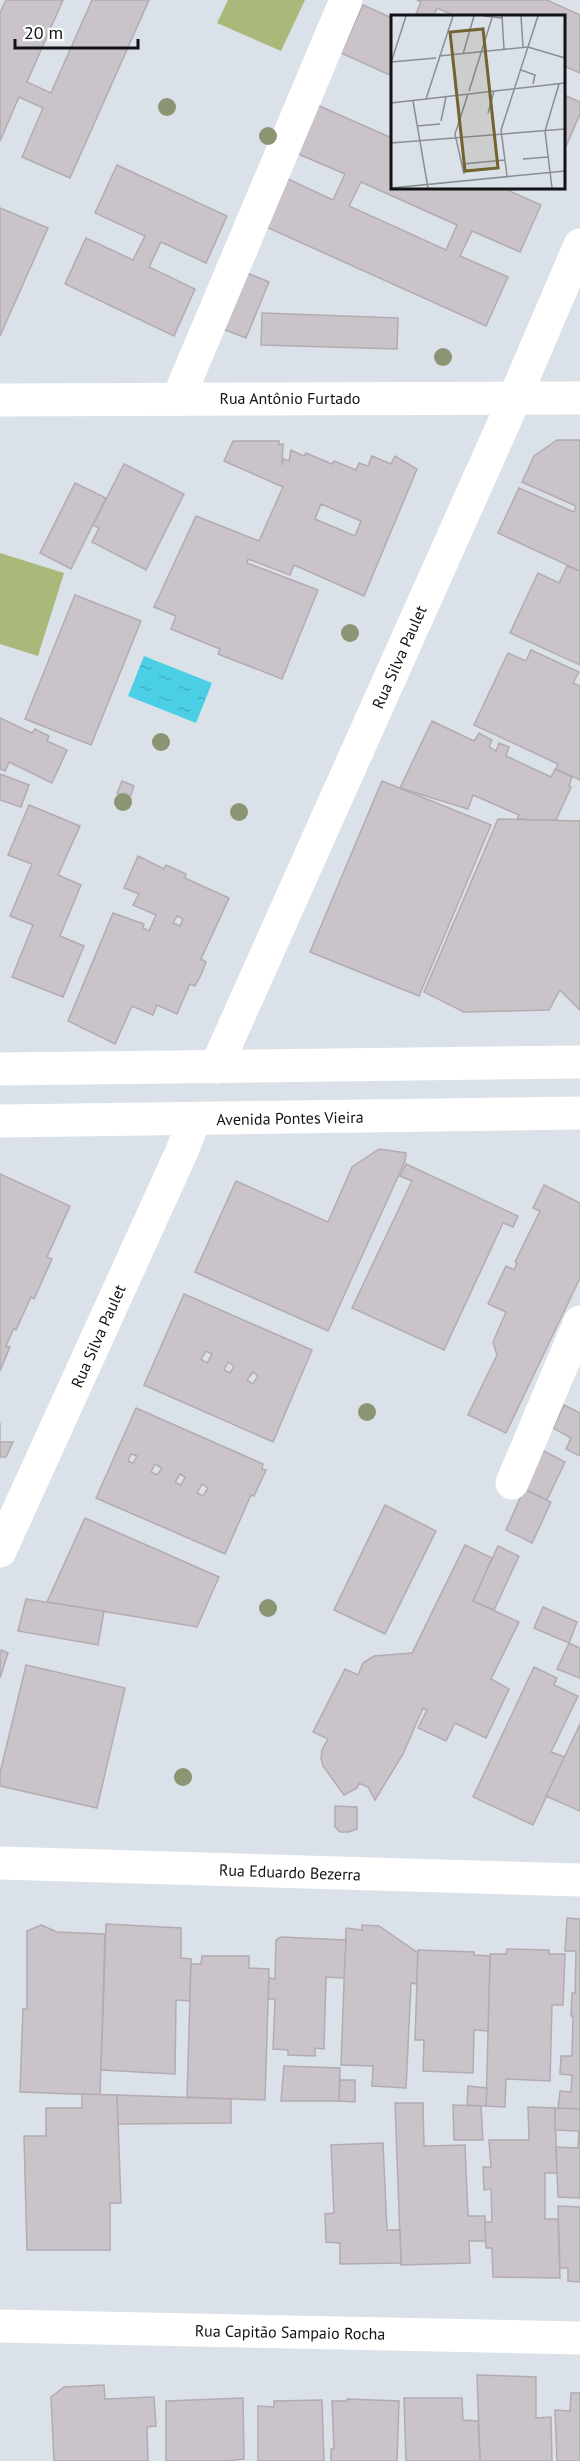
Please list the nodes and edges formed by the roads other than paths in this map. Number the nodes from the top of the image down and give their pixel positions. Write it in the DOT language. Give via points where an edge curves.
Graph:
graph roads {
  1 [pos="346,0"];
  2 [pos="580,245"];
  3 [pos="514,396"];
  4 [pos="580,398"];
  5 [pos="178,399"];
  6 [pos="0,400"];
  7 [pos="580,1062"];
  8 [pos="216,1067"];
  9 [pos="0,1069"];
  10 [pos="580,1113"];
  11 [pos="194,1120"];
  12 [pos="0,1121"];
  13 [pos="580,1322"];
  14 [pos="512,1483"];
  15 [pos="0,1551"];
  16 [pos="0,1863"];
  17 [pos="580,1880"];
  18 [pos="0,2326"];
  19 [pos="580,2338"];
  1 -- 5 [label="street"];
  2 -- 3 [label="street, Rua Silva Paulet"];
  3 -- 4 [label="street, Rua Antônio Furtado"];
  3 -- 5 [label="street, Rua Antônio Furtado"];
  3 -- 8 [label="street, Rua Silva Paulet"];
  5 -- 6 [label="street, Rua Antônio Furtado"];
  7 -- 8 [label="street"];
  8 -- 9 [label="street"];
  10 -- 11 [label="street, Avenida Pontes Vieira"];
  11 -- 12 [label="street, Avenida Pontes Vieira"];
  11 -- 15 [label="street, Rua Silva Paulet"];
  13 -- 14 [label="street"];
  16 -- 17 [label="street, Rua Eduardo Bezerra"];
  18 -- 19 [label="street, Rua Capitão Sampaio Rocha"];
}
